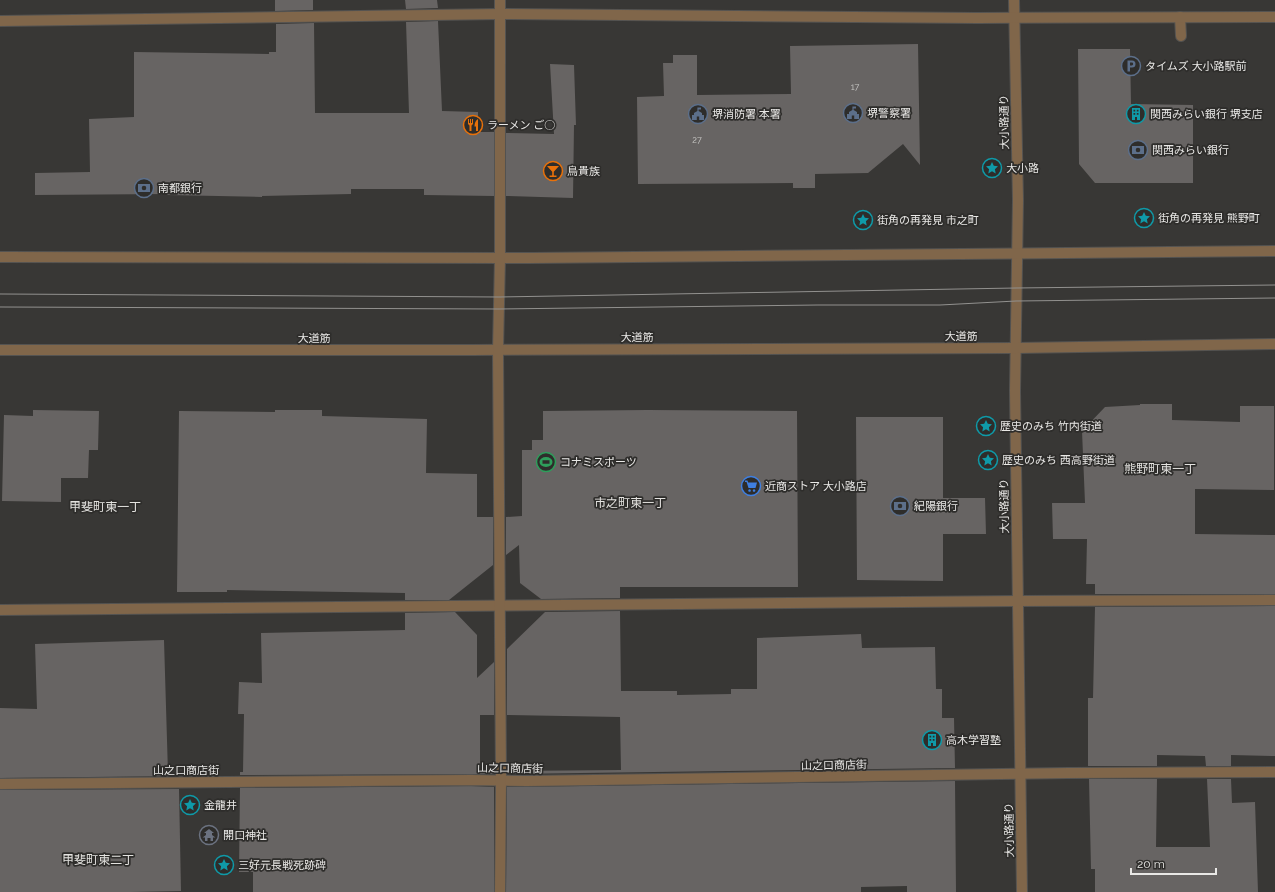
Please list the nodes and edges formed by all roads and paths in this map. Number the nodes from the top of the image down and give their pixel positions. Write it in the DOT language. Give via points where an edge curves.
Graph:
graph roads {
  1 [pos="500,0"];
  2 [pos="1014,0"];
  3 [pos="501,14"];
  4 [pos="1180,17"];
  5 [pos="1275,17"];
  6 [pos="1014,18"];
  7 [pos="0,21"];
  8 [pos="1181,36"];
  9 [pos="1275,251"];
  10 [pos="1017,254"];
  11 [pos="0,257"];
  12 [pos="500,258"];
  13 [pos="1275,344"];
  14 [pos="1016,348"];
  15 [pos="0,350"];
  16 [pos="498,350"];
  17 [pos="1275,600"];
  18 [pos="1018,601"];
  19 [pos="500,605"];
  20 [pos="0,610"];
  21 [pos="1275,772"];
  22 [pos="1021,774"];
  23 [pos="501,780"];
  24 [pos="0,784"];
  25 [pos="500,892"];
  26 [pos="1022,892"];
  1 -- 3 [label="street"];
  2 -- 6 [label="street, 大小路通り"];
  3 -- 6 [label="street"];
  3 -- 7 [label="street"];
  3 -- 12 [label="street"];
  4 -- 5 [label="street"];
  4 -- 6 [label="street"];
  4 -- 8 [label="street"];
  6 -- 10 [label="street, 大小路通り"];
  9 -- 10 [label="street"];
  10 -- 12 [label="street"];
  10 -- 14 [label="street, 大小路通り"];
  11 -- 12 [label="street"];
  12 -- 16 [label="street"];
  13 -- 14 [label="street, 大道筋"];
  14 -- 16 [label="street, 大道筋"];
  14 -- 18 [label="street, 大小路通り"];
  15 -- 16 [label="street, 大道筋"];
  16 -- 19 [label="street"];
  17 -- 18 [label="street"];
  18 -- 19 [label="street"];
  18 -- 22 [label="street, 大小路通り"];
  19 -- 20 [label="street"];
  19 -- 23 [label="street"];
  21 -- 22 [label="street, 山之口商店街"];
  22 -- 23 [label="street, 山之口商店街"];
  22 -- 26 [label="street, 大小路通り"];
  23 -- 24 [label="street, 山之口商店街"];
  23 -- 25 [label="street"];
}
